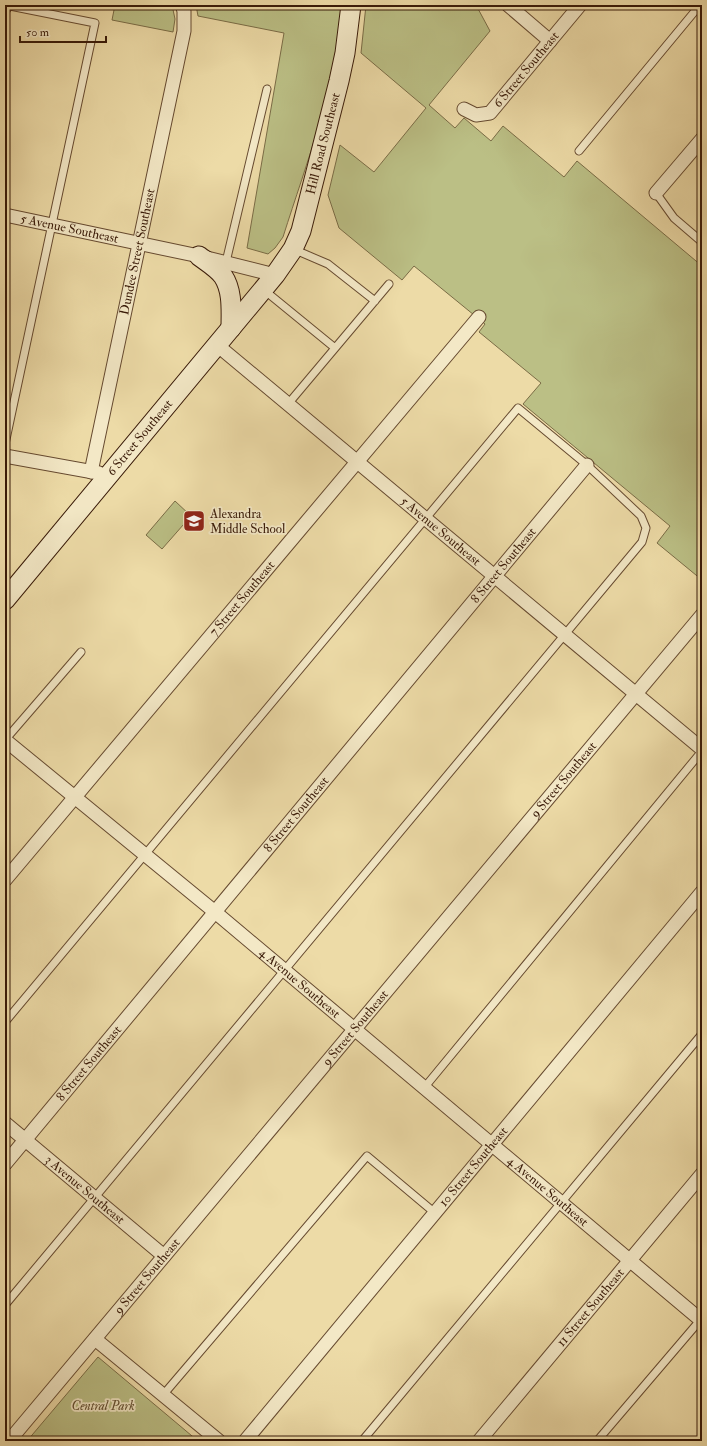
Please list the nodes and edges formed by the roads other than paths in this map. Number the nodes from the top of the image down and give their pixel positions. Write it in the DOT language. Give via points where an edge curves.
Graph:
graph roads {
  1 [pos="182,5"];
  2 [pos="351,5"];
  3 [pos="508,5"];
  4 [pos="580,5"];
  5 [pos="700,5"];
  6 [pos="5,6"];
  7 [pos="550,41"];
  8 [pos="267,89"];
  9 [pos="464,109"];
  10 [pos="702,139"];
  11 [pos="579,151"];
  12 [pos="656,193"];
  13 [pos="5,215"];
  14 [pos="51,225"];
  15 [pos="702,242"];
  16 [pos="139,243"];
  17 [pos="292,249"];
  18 [pos="199,256"];
  19 [pos="226,262"];
  20 [pos="275,275"];
  21 [pos="389,284"];
  22 [pos="263,290"];
  23 [pos="375,301"];
  24 [pos="479,317"];
  25 [pos="231,328"];
  26 [pos="217,344"];
  27 [pos="335,348"];
  28 [pos="288,404"];
  29 [pos="5,444"];
  30 [pos="5,456"];
  31 [pos="357,462"];
  32 [pos="587,465"];
  33 [pos="100,473"];
  34 [pos="425,518"];
  35 [pos="496,577"];
  36 [pos="5,600"];
  37 [pos="702,615"];
  38 [pos="565,634"];
  39 [pos="81,652"];
  40 [pos="636,694"];
  41 [pos="5,740"];
  42 [pos="702,750"];
  43 [pos="74,798"];
  44 [pos="144,854"];
  45 [pos="5,880"];
  46 [pos="702,892"];
  47 [pos="215,912"];
  48 [pos="284,970"];
  49 [pos="5,1022"];
  50 [pos="354,1029"];
  51 [pos="702,1034"];
  52 [pos="424,1088"];
  53 [pos="5,1123"];
  54 [pos="25,1140"];
  55 [pos="492,1145"];
  56 [pos="5,1164"];
  57 [pos="702,1174"];
  58 [pos="95,1198"];
  59 [pos="561,1202"];
  60 [pos="435,1213"];
  61 [pos="164,1256"];
  62 [pos="630,1261"];
  63 [pos="5,1305"];
  64 [pos="701,1319"];
  65 [pos="95,1339"];
  66 [pos="163,1395"];
  67 [pos="9,1441"];
  68 [pos="219,1441"];
  69 [pos="245,1441"];
  70 [pos="362,1441"];
  71 [pos="479,1441"];
  72 [pos="597,1441"];
  1 -- 16 [label="street, Dundee Street Southeast" via="184,31"];
  2 -- 17 [label="street, Hill Road Southeast" via="339,81 301,231"];
  3 -- 7 [label="street"];
  4 -- 7 [label="street, 6 Street Southeast"];
  5 -- 11 [label="lane"];
  6 -- 14 [label="lane" via="95,23"];
  7 -- 9 [label="street, 6 Street Southeast" via="490,112 476,116"];
  8 -- 19 [label="lane"];
  10 -- 12 [label="street"];
  12 -- 15 [label="lane" via="674,218"];
  13 -- 14 [label="street, 5 Avenue Southeast"];
  14 -- 16 [label="street, 5 Avenue Southeast"];
  14 -- 29 [label="lane"];
  16 -- 18 [label="street, 5 Avenue Southeast"];
  16 -- 33 [label="street, Dundee Street Southeast"];
  17 -- 20 [label="street, Hill Road Southeast"];
  17 -- 23 [label="lane" via="328,264"];
  18 -- 19 [label="street, 5 Avenue Southeast"];
  18 -- 25 [label="street" via="223,276 232,304"];
  19 -- 20 [label="street, 5 Avenue Southeast"];
  20 -- 22 [label="street, 6 Street Southeast"];
  21 -- 23 [label="lane"];
  22 -- 25 [label="street, 6 Street Southeast"];
  22 -- 27 [label="lane"];
  23 -- 27 [label="lane"];
  24 -- 31 [label="street, 7 Street Southeast"];
  25 -- 26 [label="street, 6 Street Southeast"];
  26 -- 28 [label="street, 5 Avenue Southeast"];
  26 -- 33 [label="street, 6 Street Southeast"];
  27 -- 28 [label="lane"];
  28 -- 31 [label="street, 5 Avenue Southeast"];
  30 -- 33 [label="street"];
  31 -- 34 [label="street, 5 Avenue Southeast"];
  31 -- 43 [label="street, 7 Street Southeast"];
  32 -- 34 [label="lane" via="518,408"];
  32 -- 35 [label="street, 8 Street Southeast"];
  32 -- 38 [label="lane" via="641,516 646,528 642,542"];
  33 -- 36 [label="street, 6 Street Southeast"];
  34 -- 35 [label="street, 5 Avenue Southeast"];
  34 -- 44 [label="lane"];
  35 -- 38 [label="street, 5 Avenue Southeast"];
  35 -- 47 [label="street, 8 Street Southeast"];
  37 -- 40 [label="street, 9 Street Southeast"];
  38 -- 40 [label="street, 5 Avenue Southeast"];
  38 -- 48 [label="lane"];
  39 -- 41 [label="lane"];
  40 -- 42 [label="street, 5 Avenue Southeast"];
  40 -- 50 [label="street, 9 Street Southeast"];
  41 -- 43 [label="street, 4 Avenue Southeast"];
  42 -- 52 [label="lane"];
  43 -- 44 [label="street, 4 Avenue Southeast"];
  43 -- 45 [label="street, 7 Street Southeast"];
  44 -- 47 [label="street, 4 Avenue Southeast"];
  44 -- 49 [label="lane"];
  46 -- 55 [label="street, 10 Street Southeast"];
  47 -- 48 [label="street, 4 Avenue Southeast"];
  47 -- 54 [label="street, 8 Street Southeast"];
  48 -- 50 [label="street, 4 Avenue Southeast"];
  48 -- 58 [label="lane"];
  50 -- 52 [label="street, 4 Avenue Southeast"];
  50 -- 61 [label="street, 9 Street Southeast"];
  51 -- 59 [label="lane"];
  52 -- 55 [label="street, 4 Avenue Southeast"];
  53 -- 54 [label="street, 3 Avenue Southeast"];
  54 -- 56 [label="street, 8 Street Southeast"];
  54 -- 58 [label="street, 3 Avenue Southeast"];
  55 -- 59 [label="street, 4 Avenue Southeast"];
  55 -- 60 [label="street, 10 Street Southeast"];
  57 -- 62 [label="street, 11 Street Southeast"];
  58 -- 61 [label="street, 3 Avenue Southeast"];
  58 -- 63 [label="lane"];
  59 -- 62 [label="street, 4 Avenue Southeast"];
  59 -- 70 [label="lane"];
  60 -- 66 [label="lane" via="367,1156"];
  60 -- 69 [label="street, 10 Street Southeast"];
  61 -- 65 [label="street, 9 Street Southeast"];
  62 -- 64 [label="street, 4 Avenue Southeast"];
  62 -- 71 [label="street, 11 Street Southeast"];
  64 -- 72 [label="lane"];
  65 -- 66 [label="street"];
  65 -- 67 [label="street, 9 Street Southeast"];
  66 -- 68 [label="street"];
}
